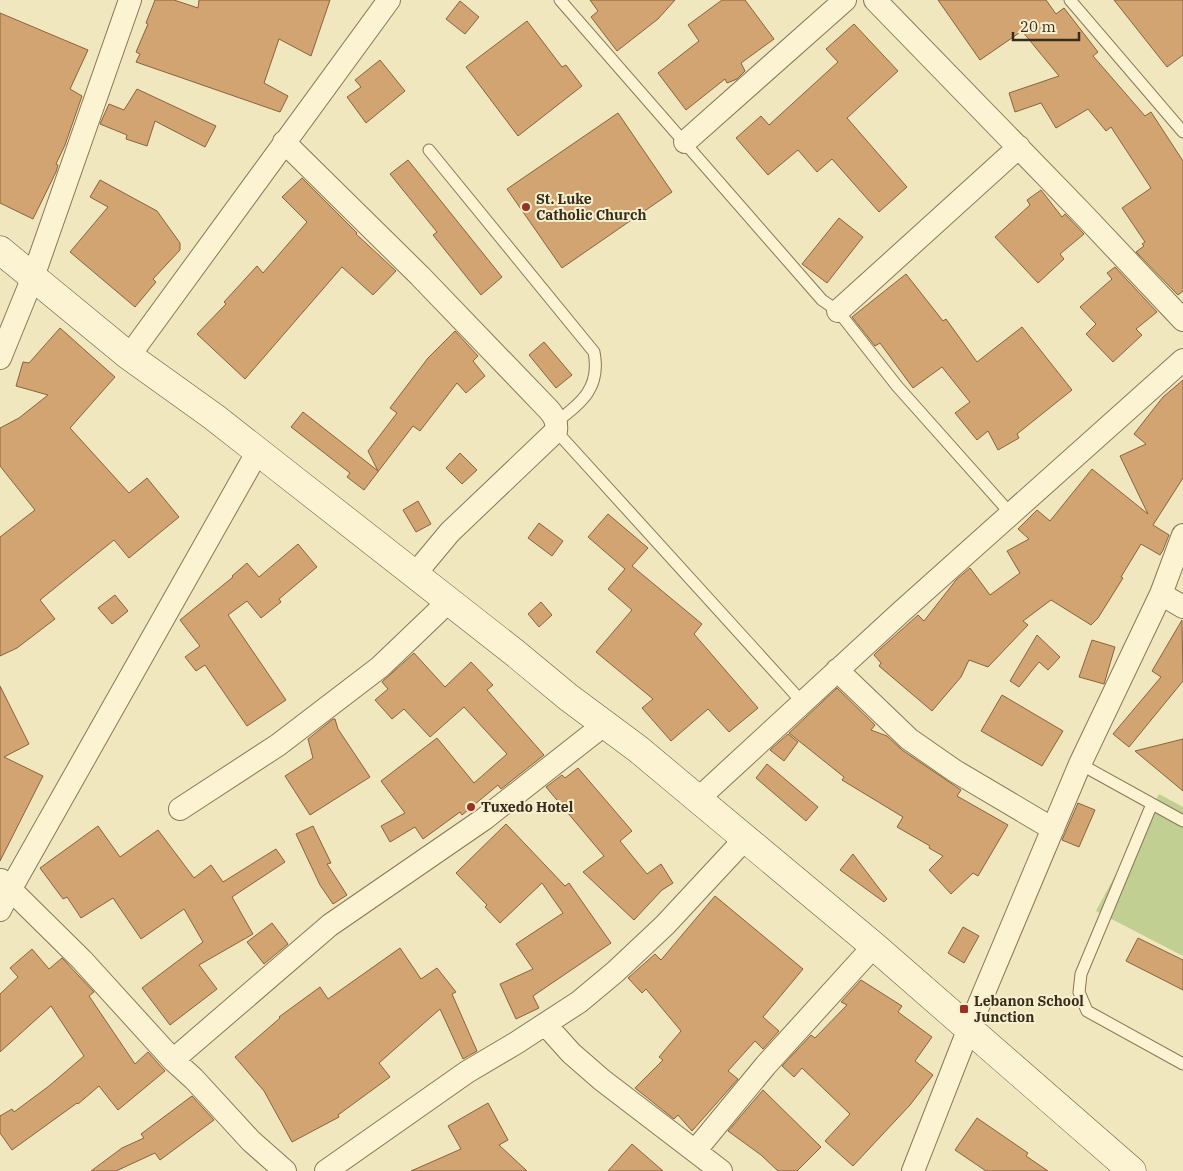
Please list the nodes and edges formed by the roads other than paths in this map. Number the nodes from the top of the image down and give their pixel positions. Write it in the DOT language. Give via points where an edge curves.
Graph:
graph roads {
  1 [pos="130,0"];
  2 [pos="389,0"];
  3 [pos="560,0"];
  4 [pos="845,0"];
  5 [pos="875,0"];
  6 [pos="1070,0"];
  7 [pos="1183,132"];
  8 [pos="284,142"];
  9 [pos="685,142"];
  10 [pos="1018,147"];
  11 [pos="429,150"];
  12 [pos="0,250"];
  13 [pos="33,277"];
  14 [pos="838,311"];
  15 [pos="1183,320"];
  16 [pos="129,356"];
  17 [pos="0,358"];
  18 [pos="1183,360"];
  19 [pos="556,427"];
  20 [pos="258,450"];
  21 [pos="1011,514"];
  22 [pos="1183,535"];
  23 [pos="415,574"];
  24 [pos="1161,594"];
  25 [pos="449,601"];
  26 [pos="1183,607"];
  27 [pos="837,670"];
  28 [pos="803,703"];
  29 [pos="605,724"];
  30 [pos="1080,764"];
  31 [pos="698,799"];
  32 [pos="1152,804"];
  33 [pos="180,810"];
  34 [pos="1183,821"];
  35 [pos="1053,829"];
  36 [pos="744,839"];
  37 [pos="3,893"];
  38 [pos="874,946"];
  39 [pos="545,1024"];
  40 [pos="969,1028"];
  41 [pos="173,1060"];
  42 [pos="1183,1064"];
  43 [pos="695,1151"];
  44 [pos="285,1171"];
  45 [pos="326,1171"];
  46 [pos="721,1171"];
  47 [pos="913,1171"];
  48 [pos="1132,1171"];
  1 -- 13 [label="street"];
  2 -- 8 [label="street"];
  3 -- 9 [label="lane"];
  4 -- 9 [label="street"];
  5 -- 10 [label="street"];
  6 -- 7 [label="lane"];
  8 -- 16 [label="street"];
  8 -- 19 [label="street" via="549,410"];
  9 -- 14 [label="lane" via="822,300"];
  10 -- 14 [label="street"];
  10 -- 15 [label="street"];
  11 -- 19 [label="lane" via="594,352 596,363 591,388 582,402"];
  12 -- 13 [label="main road"];
  13 -- 16 [label="main road"];
  13 -- 17 [label="street"];
  14 -- 21 [label="lane" via="897,386"];
  16 -- 20 [label="main road"];
  18 -- 21 [label="street"];
  19 -- 23 [label="street" via="450,532"];
  19 -- 28 [label="lane"];
  20 -- 23 [label="main road"];
  20 -- 37 [label="street"];
  21 -- 27 [label="street"];
  22 -- 24 [label="street"];
  23 -- 25 [label="main road"];
  24 -- 26 [label="street"];
  24 -- 30 [label="street"];
  25 -- 29 [label="main road"];
  25 -- 33 [label="street" via="380,667 286,739"];
  27 -- 28 [label="street"];
  27 -- 35 [label="street" via="909,739 955,772"];
  28 -- 31 [label="street"];
  29 -- 31 [label="main road"];
  29 -- 41 [label="street" via="484,819 330,925"];
  30 -- 32 [label="lane"];
  30 -- 35 [label="street"];
  31 -- 36 [label="main road"];
  32 -- 34 [label="lane"];
  32 -- 42 [label="lane" via="1081,974 1079,992 1087,1011"];
  35 -- 40 [label="street"];
  36 -- 38 [label="main road"];
  36 -- 39 [label="street" via="665,926 579,1002"];
  37 -- 41 [label="street" via="82,960"];
  38 -- 40 [label="main road"];
  38 -- 43 [label="street" via="766,1065"];
  39 -- 43 [label="street" via="602,1080"];
  39 -- 45 [label="street" via="467,1072"];
  40 -- 47 [label="street"];
  40 -- 48 [label="main road"];
  41 -- 44 [label="street" via="251,1142"];
  43 -- 46 [label="street"];
}
